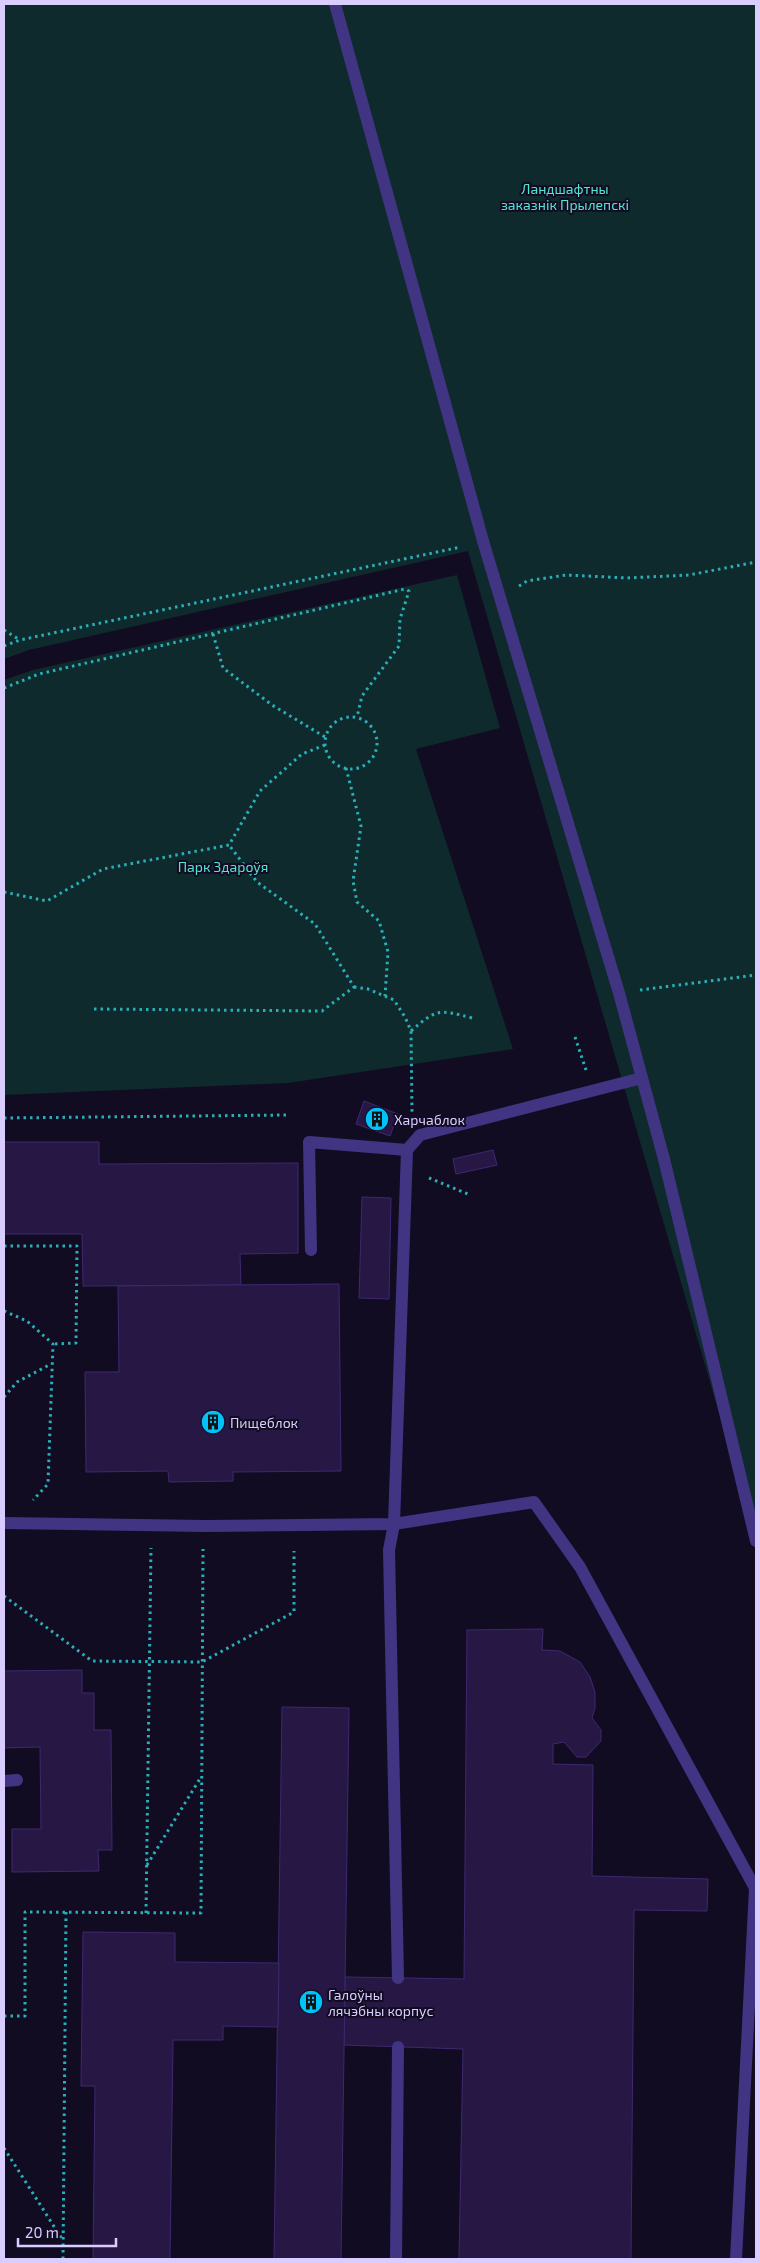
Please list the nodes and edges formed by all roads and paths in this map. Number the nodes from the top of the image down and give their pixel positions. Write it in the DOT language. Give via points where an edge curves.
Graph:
graph roads {
  1 [pos="335,4"];
  2 [pos="483,541"];
  3 [pos="756,562"];
  4 [pos="500,598"];
  5 [pos="4,630"];
  6 [pos="213,634"];
  7 [pos="20,640"];
  8 [pos="4,646"];
  9 [pos="4,688"];
  10 [pos="357,718"];
  11 [pos="325,737"];
  12 [pos="325,745"];
  13 [pos="346,768"];
  14 [pos="229,845"];
  15 [pos="4,892"];
  16 [pos="756,975"];
  17 [pos="354,987"];
  18 [pos="619,993"];
  19 [pos="385,996"];
  20 [pos="94,1009"];
  21 [pos="472,1018"];
  22 [pos="411,1031"];
  23 [pos="575,1038"];
  24 [pos="642,1078"];
  25 [pos="592,1090"];
  26 [pos="412,1091"];
  27 [pos="286,1115"];
  28 [pos="4,1118"];
  29 [pos="408,1150"];
  30 [pos="427,1177"];
  31 [pos="468,1194"];
  32 [pos="4,1246"];
  33 [pos="311,1250"];
  34 [pos="4,1311"];
  35 [pos="52,1344"];
  36 [pos="52,1363"];
  37 [pos="4,1397"];
  38 [pos="32,1500"];
  39 [pos="4,1523"];
  40 [pos="151,1524"];
  41 [pos="394,1524"];
  42 [pos="206,1526"];
  43 [pos="756,1541"];
  44 [pos="294,1551"];
  45 [pos="4,1596"];
  46 [pos="149,1662"];
  47 [pos="202,1662"];
  48 [pos="201,1776"];
  49 [pos="17,1780"];
  50 [pos="4,1781"];
  51 [pos="146,1867"];
  52 [pos="66,1912"];
  53 [pos="146,1913"];
  54 [pos="398,1978"];
  55 [pos="4,2016"];
  56 [pos="398,2047"];
  57 [pos="4,2148"];
  58 [pos="63,2239"];
  59 [pos="63,2259"];
  60 [pos="396,2259"];
  61 [pos="736,2259"];
  1 -- 2 [label="street"];
  2 -- 4 [label="street"];
  2 -- 7 [label="path"];
  3 -- 4 [label="path" via="689,575 627,578 566,574 527,581"];
  4 -- 18 [label="street"];
  5 -- 7 [label="path"];
  6 -- 9 [label="path" via="39,674"];
  6 -- 10 [label="path" via="405,589 409,591 400,619 399,646 362,696"];
  6 -- 11 [label="path" via="223,668 272,705"];
  7 -- 8 [label="path"];
  10 -- 11 [label="path" via="349,717 334,723"];
  10 -- 13 [label="path" via="372,727 375,752 363,765"];
  11 -- 12 [label="path"];
  12 -- 13 [label="path" via="331,760"];
  12 -- 14 [label="path" via="302,754 260,791"];
  13 -- 19 [label="path" via="361,826 353,881 357,902 379,920 388,952"];
  14 -- 15 [label="path" via="103,869 47,901"];
  14 -- 17 [label="path" via="257,882 315,924"];
  16 -- 18 [label="path"];
  17 -- 19 [label="path" via="368,988"];
  17 -- 20 [label="path" via="322,1010"];
  18 -- 24 [label="street"];
  19 -- 22 [label="path" via="394,1000"];
  21 -- 22 [label="path" via="449,1012 432,1014"];
  22 -- 26 [label="path"];
  23 -- 25 [label="path"];
  24 -- 25 [label="street"];
  24 -- 43 [label="street"];
  25 -- 29 [label="street" via="420,1135"];
  27 -- 28 [label="path"];
  29 -- 33 [label="street" via="309,1142"];
  29 -- 41 [label="street"];
  30 -- 31 [label="path"];
  32 -- 35 [label="path" via="77,1246 76,1343"];
  34 -- 35 [label="path" via="27,1321"];
  35 -- 36 [label="path"];
  36 -- 37 [label="path" via="17,1382"];
  36 -- 38 [label="path" via="48,1484"];
  39 -- 40 [label="street"];
  40 -- 42 [label="street"];
  40 -- 46 [label="path"];
  41 -- 42 [label="street"];
  41 -- 54 [label="street" via="389,1550"];
  41 -- 61 [label="street" via="534,1502 580,1567 756,1888"];
  42 -- 47 [label="path" via="202,1552"];
  44 -- 47 [label="path" via="294,1612"];
  45 -- 46 [label="path" via="92,1661"];
  46 -- 47 [label="path"];
  46 -- 51 [label="path"];
  47 -- 48 [label="path"];
  48 -- 51 [label="path"];
  48 -- 53 [label="path" via="201,1913"];
  49 -- 50 [label="street"];
  51 -- 53 [label="path"];
  52 -- 53 [label="path"];
  52 -- 55 [label="path" via="25,1912 25,2016"];
  52 -- 58 [label="path"];
  56 -- 60 [label="street"];
  57 -- 58 [label="path"];
  58 -- 59 [label="path"];
}
